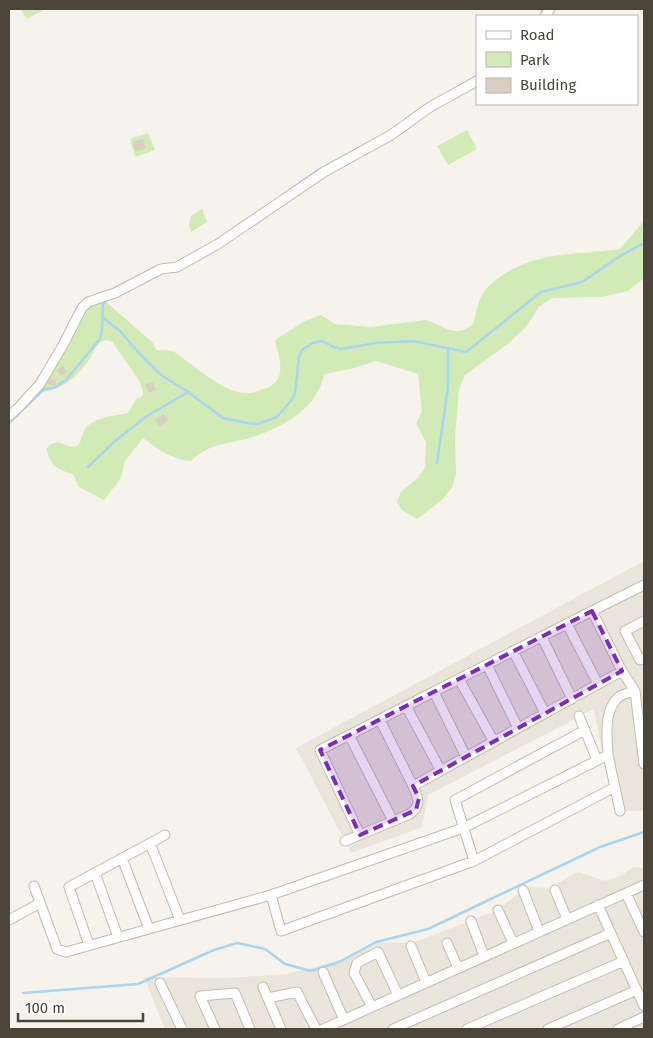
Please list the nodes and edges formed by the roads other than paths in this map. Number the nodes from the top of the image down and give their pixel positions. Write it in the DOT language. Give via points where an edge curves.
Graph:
graph roads {
  1 [pos="476,81"];
  2 [pos="9,416"];
  3 [pos="644,585"];
  4 [pos="592,611"];
  5 [pos="644,621"];
  6 [pos="567,624"];
  7 [pos="542,637"];
  8 [pos="514,651"];
  9 [pos="644,658"];
  10 [pos="487,665"];
  11 [pos="622,671"];
  12 [pos="459,679"];
  13 [pos="598,684"];
  14 [pos="635,690"];
  15 [pos="434,692"];
  16 [pos="572,699"];
  17 [pos="406,706"];
  18 [pos="546,713"];
  19 [pos="579,716"];
  20 [pos="380,720"];
  21 [pos="518,728"];
  22 [pos="585,730"];
  23 [pos="349,736"];
  24 [pos="494,742"];
  25 [pos="608,755"];
  26 [pos="466,757"];
  27 [pos="597,760"];
  28 [pos="644,764"];
  29 [pos="441,771"];
  30 [pos="413,786"];
  31 [pos="615,787"];
  32 [pos="620,811"];
  33 [pos="393,821"];
  34 [pos="463,828"];
  35 [pos="165,834"];
  36 [pos="360,834"];
  37 [pos="345,841"];
  38 [pos="150,843"];
  39 [pos="122,858"];
  40 [pos="474,861"];
  41 [pos="95,873"];
  42 [pos="34,886"];
  43 [pos="644,886"];
  44 [pos="523,890"];
  45 [pos="555,890"];
  46 [pos="626,893"];
  47 [pos="271,895"];
  48 [pos="40,903"];
  49 [pos="598,905"];
  50 [pos="498,910"];
  51 [pos="567,919"];
  52 [pos="9,920"];
  53 [pos="180,920"];
  54 [pos="471,921"];
  55 [pos="149,929"];
  56 [pos="540,931"];
  57 [pos="644,932"];
  58 [pos="611,933"];
  59 [pos="118,938"];
  60 [pos="447,943"];
  61 [pos="513,943"];
  62 [pos="89,946"];
  63 [pos="411,946"];
  64 [pos="484,956"];
  65 [pos="624,961"];
  66 [pos="458,968"];
  67 [pos="323,972"];
  68 [pos="426,982"];
  69 [pos="160,983"];
  70 [pos="263,987"];
  71 [pos="637,990"];
  72 [pos="398,995"];
  73 [pos="268,998"];
  74 [pos="644,1006"];
  75 [pos="372,1007"];
  76 [pos="644,1017"];
  77 [pos="344,1020"];
  78 [pos="182,1029"];
  79 [pos="215,1029"];
  80 [pos="250,1029"];
  81 [pos="282,1029"];
  82 [pos="316,1029"];
  83 [pos="323,1029"];
  84 [pos="392,1029"];
  85 [pos="467,1029"];
  86 [pos="548,1029"];
  87 [pos="618,1029"];
  1 -- 2 [label="street" via="430,107 391,135 324,172 218,244 177,267 161,269 115,293 88,302 40,384"];
  3 -- 4 [label="street"];
  4 -- 6 [label="street"];
  4 -- 11 [label="street"];
  5 -- 9 [label="street" via="625,630 640,660"];
  6 -- 7 [label="street"];
  6 -- 13 [label="street"];
  7 -- 8 [label="street"];
  7 -- 16 [label="street"];
  8 -- 10 [label="street"];
  8 -- 18 [label="street"];
  10 -- 12 [label="street"];
  10 -- 21 [label="street"];
  11 -- 13 [label="street"];
  11 -- 14 [label="street"];
  12 -- 15 [label="street"];
  12 -- 24 [label="street"];
  13 -- 16 [label="street"];
  14 -- 25 [label="street" via="620,696 607,720"];
  14 -- 28 [label="street"];
  15 -- 17 [label="street"];
  15 -- 26 [label="street"];
  16 -- 18 [label="street"];
  17 -- 20 [label="street"];
  17 -- 29 [label="street"];
  18 -- 21 [label="street"];
  19 -- 22 [label="street"];
  20 -- 23 [label="street"];
  20 -- 30 [label="street"];
  21 -- 24 [label="street"];
  22 -- 27 [label="street"];
  22 -- 34 [label="street" via="455,800"];
  23 -- 33 [label="street"];
  23 -- 36 [label="street" via="320,750"];
  24 -- 26 [label="street"];
  25 -- 27 [label="street"];
  25 -- 31 [label="street"];
  26 -- 29 [label="street"];
  27 -- 34 [label="street"];
  29 -- 30 [label="street"];
  30 -- 33 [label="street" via="419,798 416,810"];
  31 -- 32 [label="street"];
  31 -- 40 [label="street"];
  33 -- 36 [label="street"];
  34 -- 40 [label="street"];
  34 -- 47 [label="street"];
  35 -- 38 [label="street"];
  36 -- 37 [label="street"];
  38 -- 39 [label="street"];
  38 -- 53 [label="street"];
  39 -- 41 [label="street"];
  39 -- 55 [label="street"];
  40 -- 47 [label="street" via="282,931"];
  41 -- 59 [label="street"];
  41 -- 62 [label="street" via="69,887"];
  42 -- 48 [label="street"];
  43 -- 46 [label="street"];
  44 -- 56 [label="street"];
  45 -- 51 [label="street"];
  46 -- 49 [label="street"];
  46 -- 57 [label="street"];
  47 -- 53 [label="street"];
  48 -- 52 [label="street"];
  48 -- 62 [label="street" via="57,949 66,952"];
  49 -- 51 [label="street"];
  49 -- 58 [label="street"];
  50 -- 61 [label="street"];
  51 -- 56 [label="street"];
  53 -- 55 [label="street"];
  54 -- 64 [label="street"];
  55 -- 59 [label="street"];
  56 -- 61 [label="street"];
  58 -- 65 [label="street"];
  58 -- 84 [label="street"];
  59 -- 62 [label="street"];
  60 -- 66 [label="street"];
  61 -- 64 [label="street"];
  63 -- 68 [label="street"];
  64 -- 66 [label="street"];
  65 -- 71 [label="street"];
  65 -- 85 [label="street"];
  66 -- 68 [label="street"];
  67 -- 77 [label="street"];
  68 -- 72 [label="street"];
  69 -- 78 [label="street"];
  70 -- 73 [label="street"];
  71 -- 74 [label="street"];
  71 -- 86 [label="street"];
  72 -- 75 [label="street"];
  72 -- 75 [label="street" via="378,952 357,963 354,973"];
  73 -- 81 [label="street"];
  73 -- 82 [label="street" via="297,992"];
  75 -- 77 [label="street"];
  76 -- 87 [label="street"];
  77 -- 83 [label="street"];
  79 -- 80 [label="street" via="200,996 235,994"];
}
